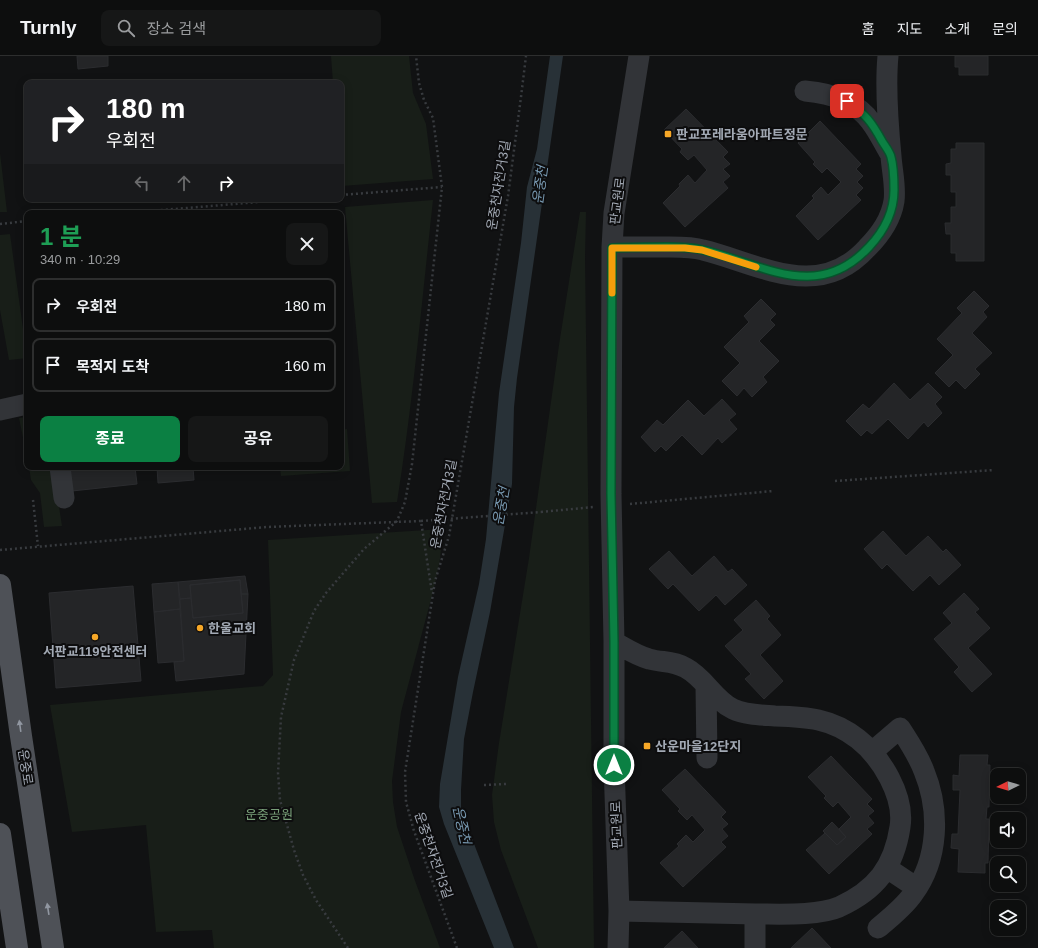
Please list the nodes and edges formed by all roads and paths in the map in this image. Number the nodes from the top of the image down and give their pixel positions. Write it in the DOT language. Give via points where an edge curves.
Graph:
graph roads {
  1 [pos="416,56"];
  2 [pos="526,56"];
  3 [pos="638,56"];
  4 [pos="888,56"];
  5 [pos="805,91"];
  6 [pos="891,156"];
  7 [pos="442,187"];
  8 [pos="344,195"];
  9 [pos="259,202"];
  10 [pos="162,210"];
  11 [pos="24,221"];
  12 [pos="0,224"];
  13 [pos="612,248"];
  14 [pos="24,405"];
  15 [pos="0,410"];
  16 [pos="60,470"];
  17 [pos="994,470"];
  18 [pos="835,481"];
  19 [pos="773,491"];
  20 [pos="64,498"];
  21 [pos="34,500"];
  22 [pos="612,506"];
  23 [pos="397,521"];
  24 [pos="421,521"];
  25 [pos="38,546"];
  26 [pos="0,550"];
  27 [pos="0,585"];
  28 [pos="433,596"];
  29 [pos="614,642"];
  30 [pos="706,686"];
  31 [pos="872,752"];
  32 [pos="707,758"];
  33 [pos="506,784"];
  34 [pos="484,785"];
  35 [pos="0,834"];
  36 [pos="886,868"];
  37 [pos="917,888"];
  38 [pos="619,911"];
  39 [pos="755,914"];
  40 [pos="878,928"];
  41 [pos="17,948"];
  42 [pos="54,948"];
  43 [pos="348,948"];
  44 [pos="457,948"];
  45 [pos="618,948"];
  46 [pos="755,948"];
  1 -- 7 [label="path" via="419,83 433,118"];
  2 -- 28 [label="path, 운중천자전거3길" via="508,196 469,423 449,536"];
  3 -- 13 [label="street, 판교원로" via="614,213"];
  4 -- 6 [label="street"];
  5 -- 6 [label="street" via="819,92 847,101 861,111 871,121"];
  6 -- 13 [label="street" via="894,201 890,217 860,256 835,272 813,276 786,274 702,250 685,248"];
  7 -- 8 [label="path"];
  7 -- 23 [label="path" via="412,464 405,502"];
  9 -- 10 [label="path"];
  11 -- 12 [label="path"];
  13 -- 22 [label="street, 판교원로"];
  14 -- 15 [label="street"];
  16 -- 20 [label="street"];
  17 -- 18 [label="path"];
  19 -- 22 [label="path"];
  21 -- 25 [label="path"];
  22 -- 24 [label="path, bridge"];
  22 -- 29 [label="street, 판교원로"];
  23 -- 24 [label="path"];
  23 -- 25 [label="path" via="267,527"];
  23 -- 43 [label="path" via="364,548 314,611 294,660 281,717 278,773 280,800 294,850 313,894"];
  24 -- 28 [label="path"];
  25 -- 26 [label="path"];
  42 -- 27 [label="main road, 운중로, one-way"];
  28 -- 44 [label="path, 운중천자전거3길" via="405,772 406,802 414,831"];
  29 -- 30 [label="street" via="649,659 676,663 688,668"];
  29 -- 38 [label="street, 판교원로" via="614,765"];
  30 -- 31 [label="street" via="723,703 746,713 824,721 857,738"];
  30 -- 32 [label="street"];
  31 -- 36 [label="street" via="883,767 899,805 897,844 892,860"];
  31 -- 37 [label="street" via="900,728 914,749 925,773 932,804 934,834 929,863"];
  33 -- 34 [label="path"];
  35 -- 41 [label="main road"];
  36 -- 37 [label="street"];
  36 -- 39 [label="street" via="869,888 838,908 798,914"];
  37 -- 40 [label="street"];
  38 -- 39 [label="street"];
  38 -- 45 [label="street, 판교원로"];
  39 -- 46 [label="street"];
}
